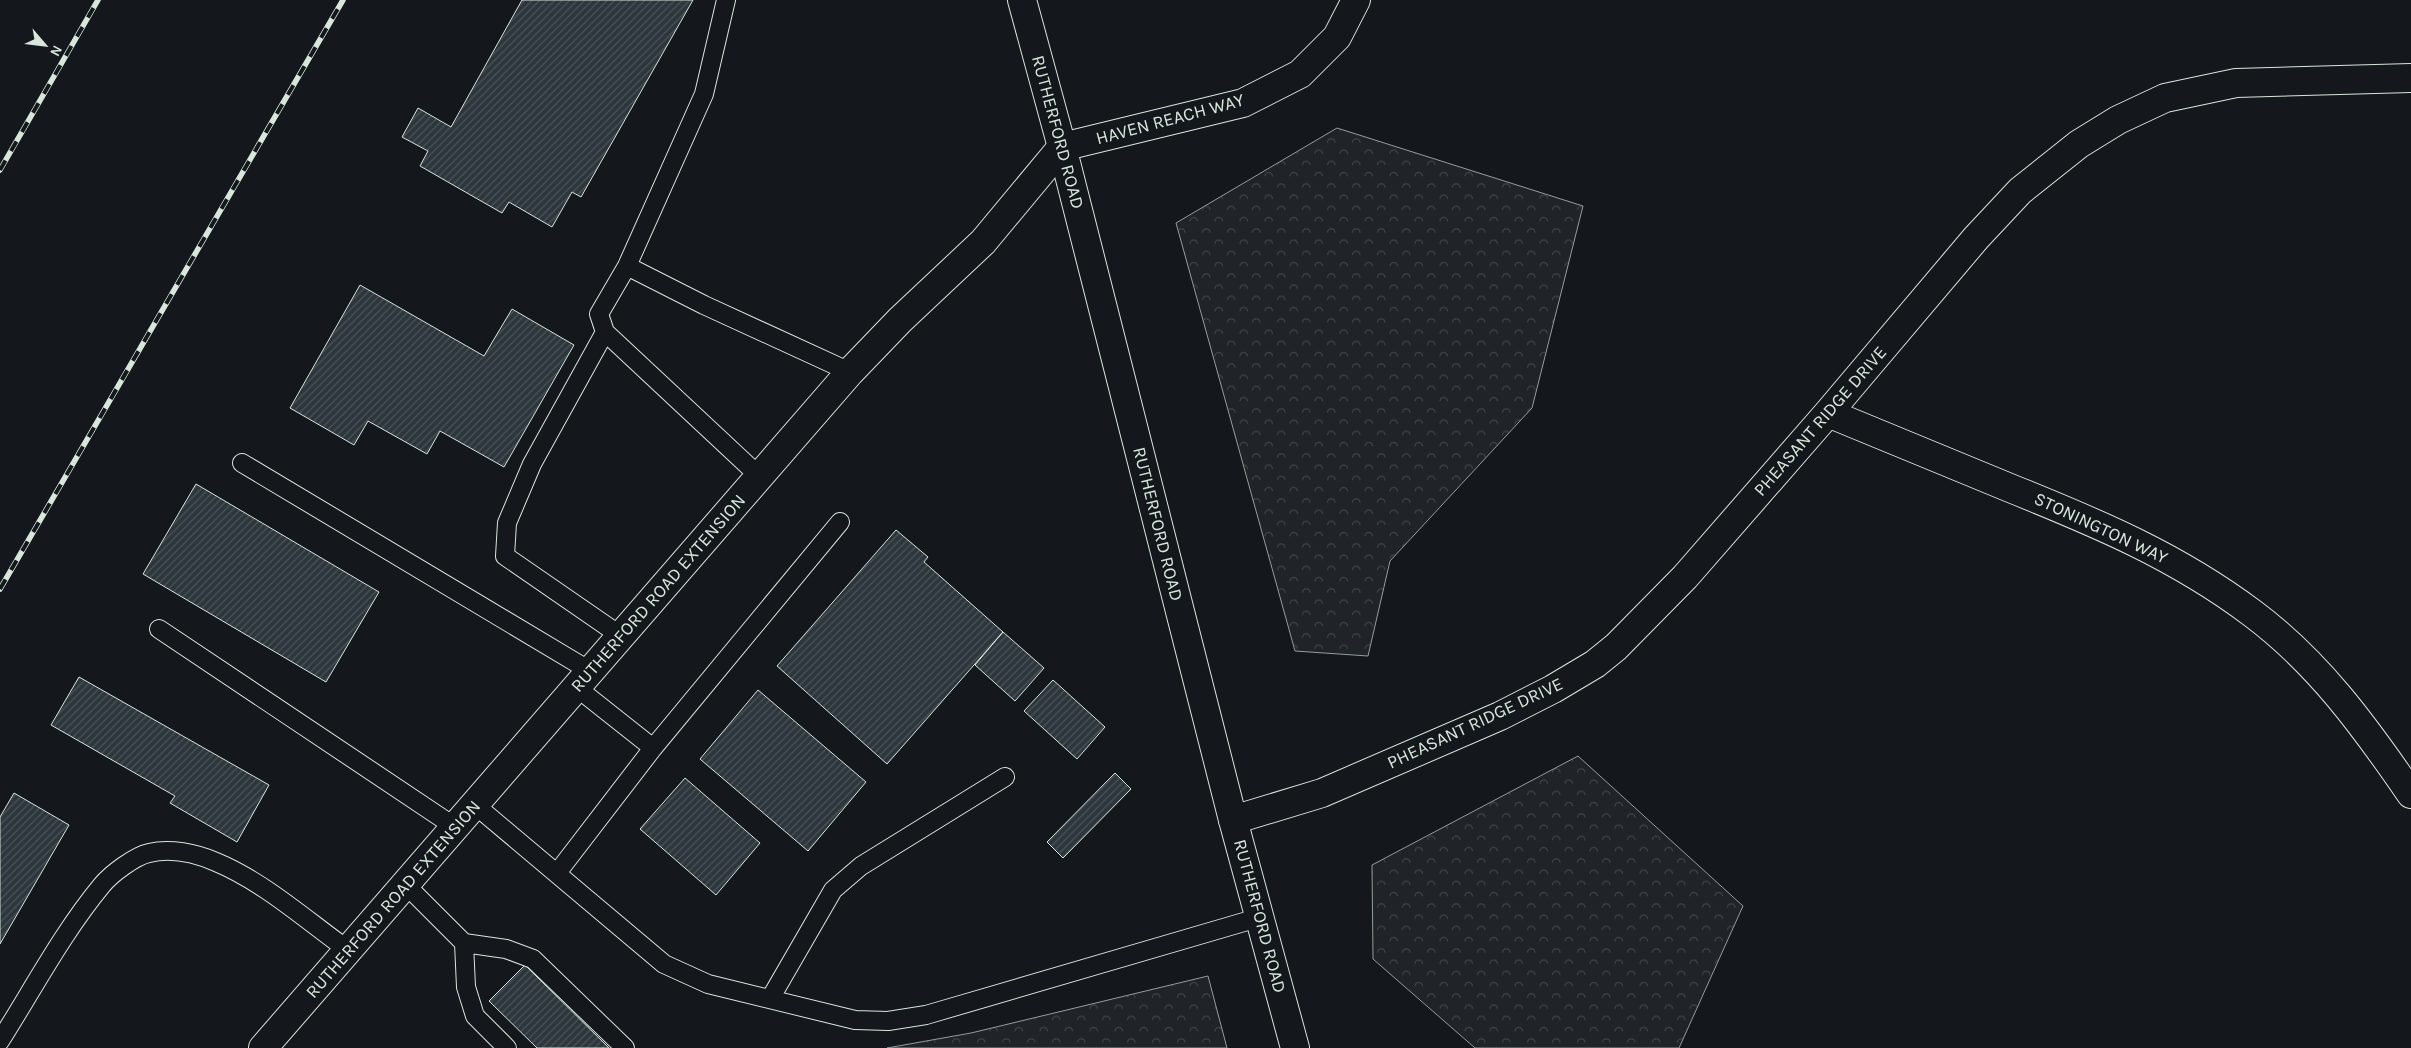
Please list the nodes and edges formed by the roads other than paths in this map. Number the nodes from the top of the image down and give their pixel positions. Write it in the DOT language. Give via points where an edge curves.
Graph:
graph roads {
  1 [pos="726,0"];
  2 [pos="1022,0"];
  3 [pos="1356,0"];
  4 [pos="2411,78"];
  5 [pos="1062,147"];
  6 [pos="626,266"];
  7 [pos="606,332"];
  8 [pos="850,372"];
  9 [pos="1828,414"];
  10 [pos="242,463"];
  11 [pos="759,476"];
  12 [pos="840,522"];
  13 [pos="159,630"];
  14 [pos="620,636"];
  15 [pos="583,679"];
  16 [pos="653,748"];
  17 [pos="1005,777"];
  18 [pos="2411,794"];
  19 [pos="474,804"];
  20 [pos="1234,820"];
  21 [pos="455,827"];
  22 [pos="557,873"];
  23 [pos="404,884"];
  24 [pos="1261,917"];
  25 [pos="464,943"];
  26 [pos="348,950"];
  27 [pos="770,999"];
  28 [pos="0,1041"];
  29 [pos="263,1048"];
  30 [pos="507,1048"];
  31 [pos="625,1048"];
  32 [pos="1295,1048"];
  1 -- 6 [label="lane" via="704,94"];
  2 -- 5 [label="street, RUTHERFORD ROAD"];
  3 -- 5 [label="street, HAVEN REACH WAY" via="1337,37 1300,74 1242,103"];
  4 -- 9 [label="street, PHEASANT RIDGE DRIVE" via="2236,83 2165,98 2118,120 2079,144 2020,191 1976,238"];
  5 -- 8 [label="street, RUTHERFORD ROAD EXTENSION" via="983,242"];
  5 -- 20 [label="street, RUTHERFORD ROAD"];
  6 -- 7 [label="lane" via="599,314"];
  6 -- 8 [label="lane"];
  7 -- 11 [label="lane"];
  7 -- 14 [label="lane" via="532,464 507,523 505,556"];
  8 -- 11 [label="street, RUTHERFORD ROAD EXTENSION"];
  9 -- 18 [label="street, STONINGTON WAY" via="2113,530 2183,566 2252,613 2312,666 2361,722"];
  9 -- 20 [label="street, PHEASANT RIDGE DRIVE" via="1685,577 1595,664 1500,716 1331,789"];
  10 -- 15 [label="lane"];
  11 -- 14 [label="street, RUTHERFORD ROAD EXTENSION"];
  12 -- 16 [label="lane"];
  13 -- 21 [label="lane"];
  14 -- 15 [label="street, RUTHERFORD ROAD EXTENSION"];
  15 -- 16 [label="lane"];
  15 -- 19 [label="street, RUTHERFORD ROAD EXTENSION"];
  16 -- 22 [label="lane"];
  17 -- 27 [label="lane" via="861,866 833,890"];
  19 -- 21 [label="street, RUTHERFORD ROAD EXTENSION"];
  19 -- 22 [label="lane"];
  20 -- 24 [label="street, RUTHERFORD ROAD"];
  21 -- 23 [label="street, RUTHERFORD ROAD EXTENSION"];
  22 -- 27 [label="lane" via="664,964 708,984"];
  23 -- 25 [label="lane"];
  23 -- 26 [label="street, RUTHERFORD ROAD EXTENSION"];
  24 -- 27 [label="lane" via="926,1015 888,1021 855,1020"];
  24 -- 32 [label="street, RUTHERFORD ROAD"];
  25 -- 30 [label="lane" via="466,987 475,1016"];
  25 -- 31 [label="lane" via="506,949 533,959"];
  26 -- 28 [label="lane" via="247,878 215,861 181,851 148,853 103,883"];
  26 -- 29 [label="street, RUTHERFORD ROAD EXTENSION"];
}
